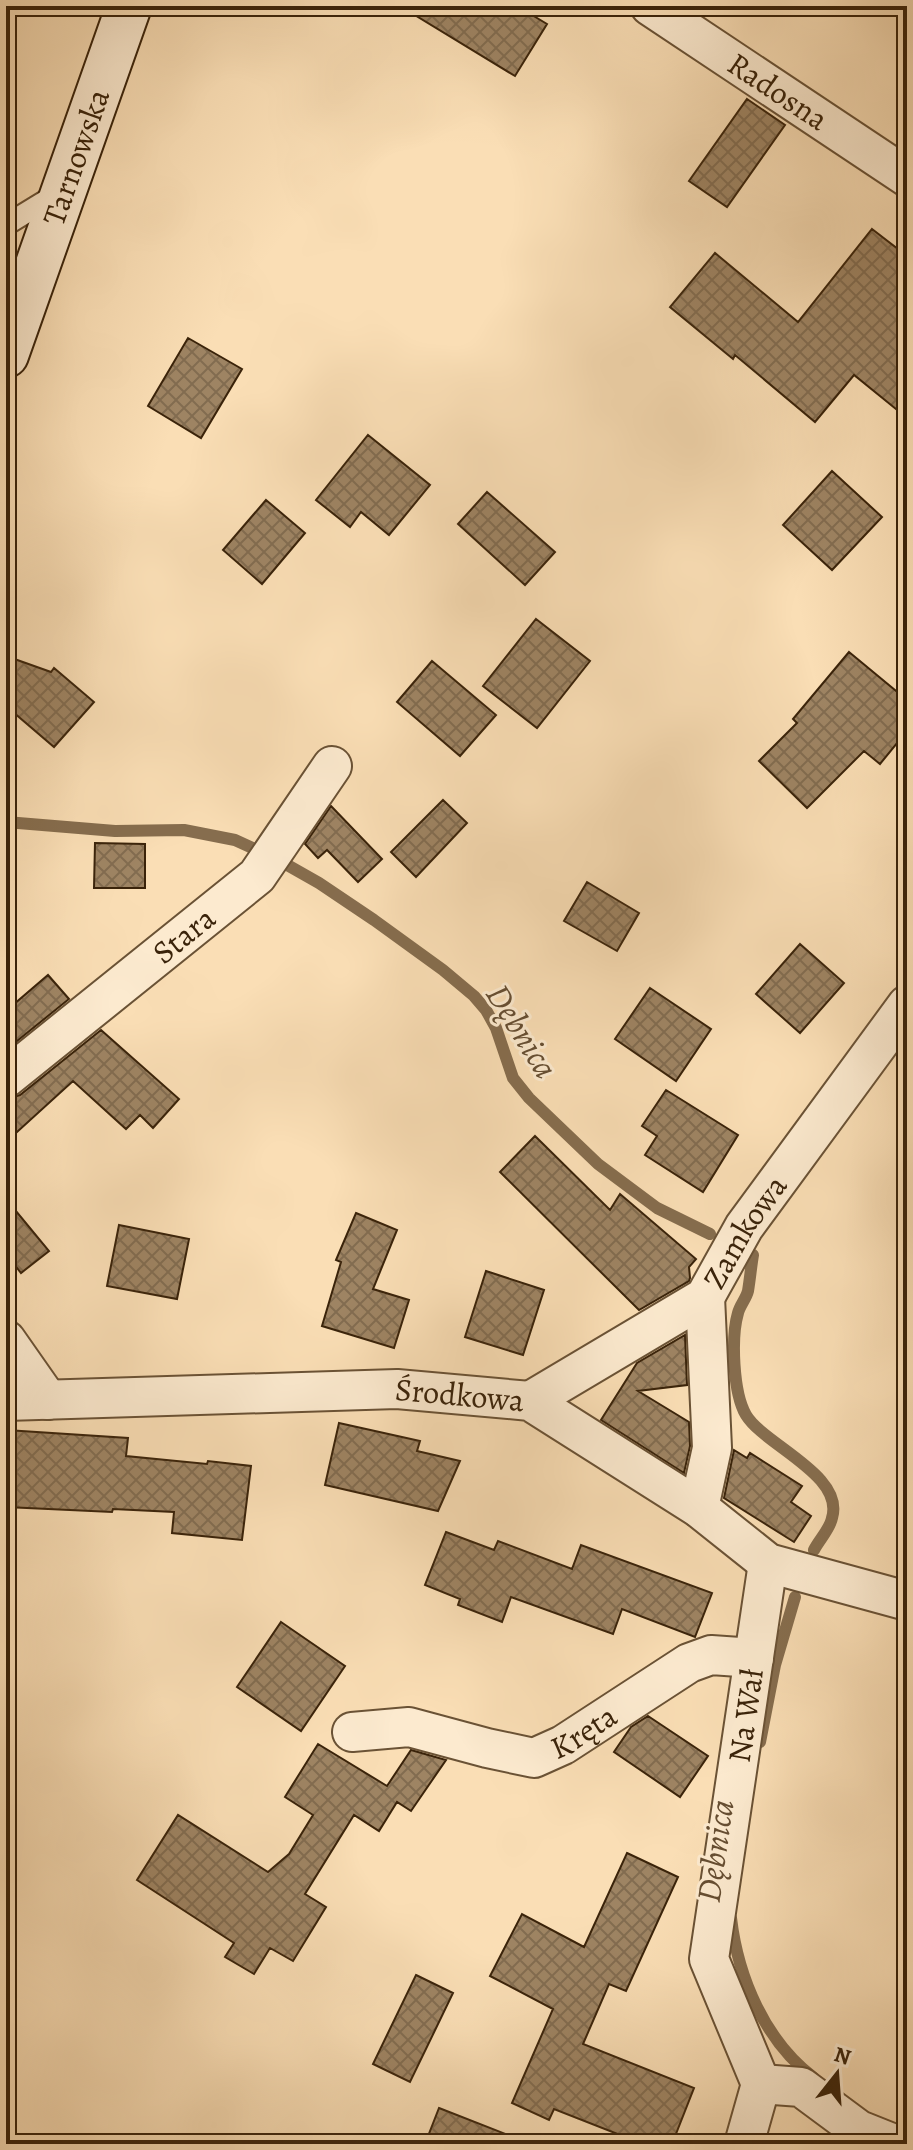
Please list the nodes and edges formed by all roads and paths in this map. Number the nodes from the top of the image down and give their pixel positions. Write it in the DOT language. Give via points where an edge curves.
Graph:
graph roads {
  1 [pos="129,6"];
  2 [pos="650,6"];
  3 [pos="907,177"];
  4 [pos="65,189"];
  5 [pos="6,225"];
  6 [pos="6,355"];
  7 [pos="332,766"];
  8 [pos="907,1005"];
  9 [pos="6,1078"];
  10 [pos="705,1297"];
  11 [pos="6,1340"];
  12 [pos="48,1400"];
  13 [pos="6,1401"];
  14 [pos="530,1401"];
  15 [pos="699,1508"];
  16 [pos="768,1563"];
  17 [pos="907,1601"];
  18 [pos="754,1658"];
  19 [pos="352,1732"];
  20 [pos="761,2084"];
  21 [pos="744,2144"];
  22 [pos="894,2144"];
  1 -- 4 [label="main road, Tarnowska"];
  2 -- 3 [label="street, Radosna"];
  4 -- 5 [label="lane"];
  4 -- 6 [label="main road, Tarnowska"];
  7 -- 9 [label="street, Stara" via="257,876"];
  8 -- 10 [label="street, Zamkowa" via="744,1227"];
  10 -- 14 [label="street, Zamkowa"];
  10 -- 15 [label="street" via="712,1448"];
  11 -- 12 [label="street"];
  12 -- 13 [label="street, Środkowa"];
  12 -- 14 [label="street, Środkowa" via="397,1389"];
  14 -- 15 [label="street, Środkowa"];
  15 -- 16 [label="street, Środkowa"];
  16 -- 17 [label="street, Środkowa"];
  16 -- 18 [label="street, Na Wał"];
  18 -- 19 [label="street, Kręta" via="711,1655 689,1663 563,1745 534,1758 409,1727"];
  18 -- 20 [label="street, Na Wał" via="709,1959"];
  20 -- 21 [label="street"];
  20 -- 22 [label="street" via="801,2087 859,2130"];
}
